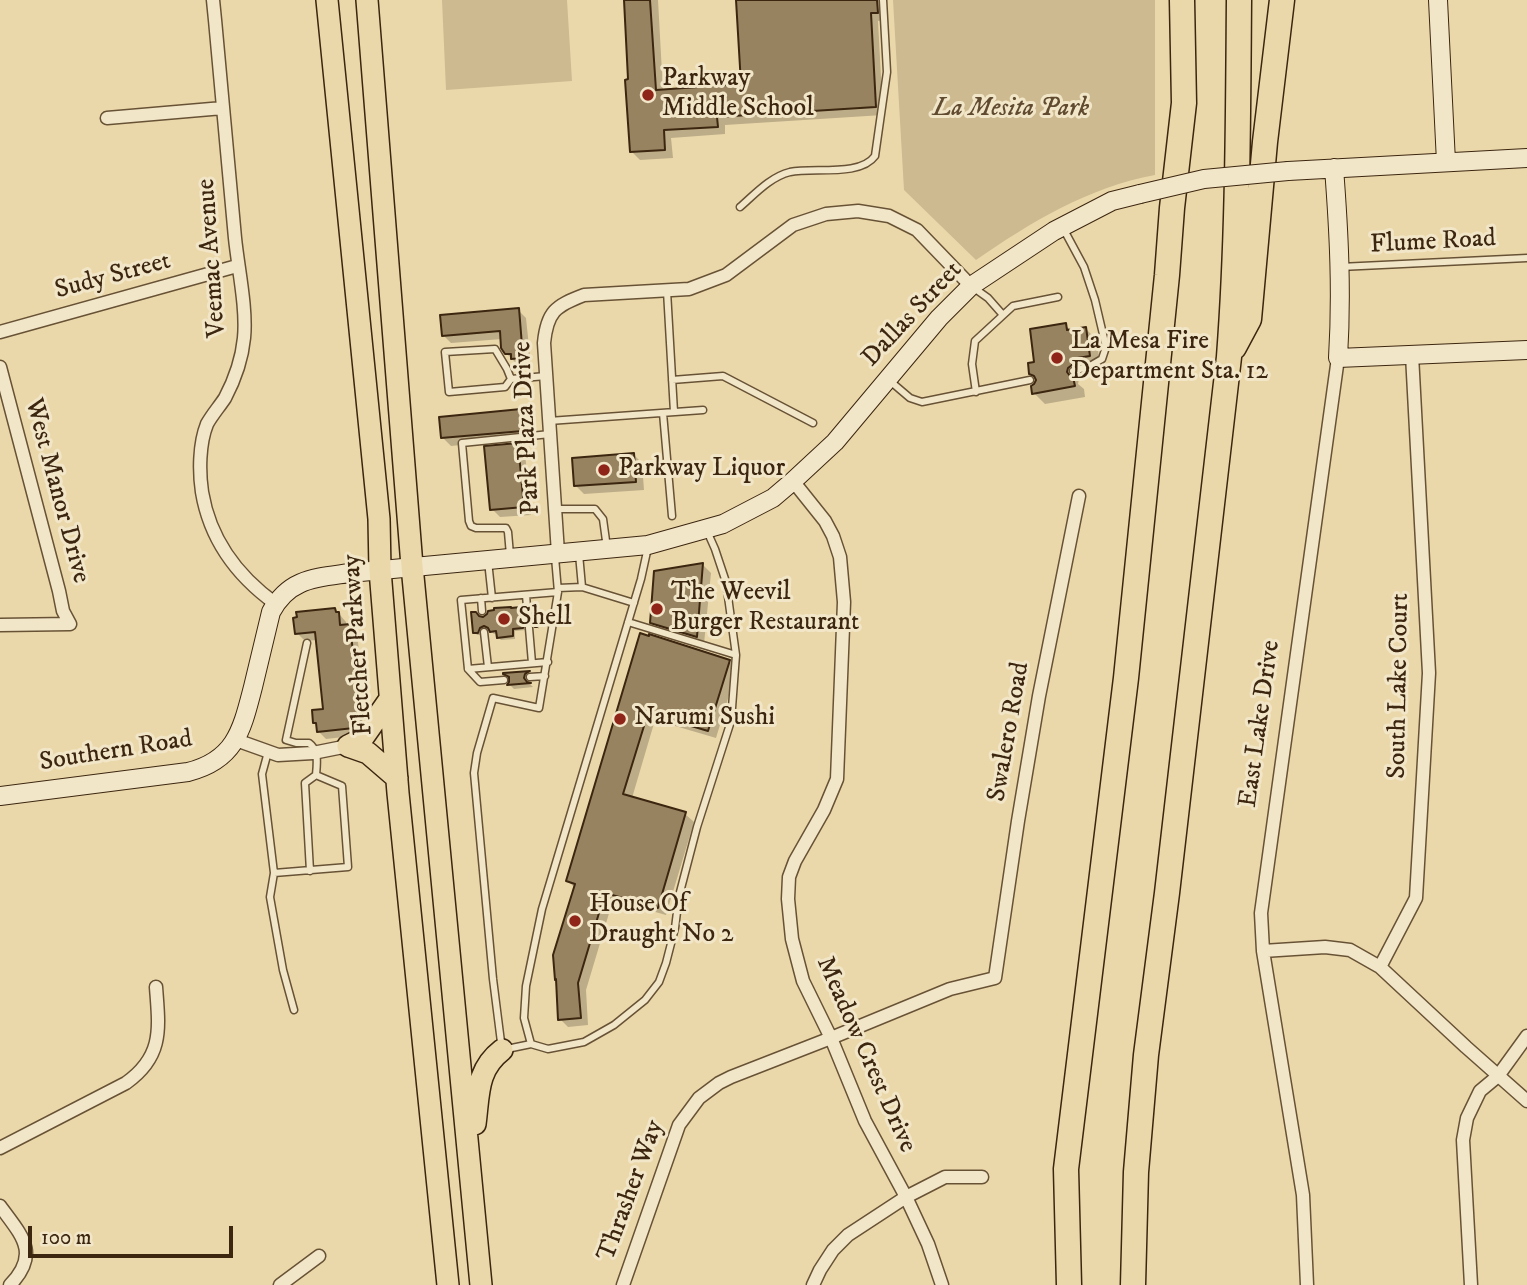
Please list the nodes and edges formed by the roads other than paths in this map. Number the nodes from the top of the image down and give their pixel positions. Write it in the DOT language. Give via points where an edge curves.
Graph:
graph roads {
  1 [pos="213,0"];
  2 [pos="327,0"];
  3 [pos="367,0"];
  4 [pos="883,0"];
  5 [pos="1182,0"];
  6 [pos="1239,0"];
  7 [pos="1282,0"];
  8 [pos="1438,0"];
  9 [pos="223,108"];
  10 [pos="107,118"];
  11 [pos="1527,158"];
  12 [pos="1446,162"];
  13 [pos="1334,168"];
  14 [pos="740,207"];
  15 [pos="1062,226"];
  16 [pos="1527,258"];
  17 [pos="237,266"];
  18 [pos="1340,267"];
  19 [pos="971,286"];
  20 [pos="667,291"];
  21 [pos="1058,297"];
  22 [pos="1003,315"];
  23 [pos="0,332"];
  24 [pos="1527,350"];
  25 [pos="1412,355"];
  26 [pos="1229,357"];
  27 [pos="1338,358"];
  28 [pos="0,367"];
  29 [pos="1073,371"];
  30 [pos="546,376"];
  31 [pos="511,379"];
  32 [pos="888,379"];
  33 [pos="672,380"];
  34 [pos="1030,380"];
  35 [pos="976,392"];
  36 [pos="703,410"];
  37 [pos="674,412"];
  38 [pos="663,413"];
  39 [pos="813,423"];
  40 [pos="550,428"];
  41 [pos="793,481"];
  42 [pos="1079,496"];
  43 [pos="555,509"];
  44 [pos="672,516"];
  45 [pos="706,529"];
  46 [pos="648,545"];
  47 [pos="607,549"];
  48 [pos="579,551"];
  49 [pos="556,553"];
  50 [pos="510,557"];
  51 [pos="488,559"];
  52 [pos="412,566"];
  53 [pos="380,570"];
  54 [pos="582,587"];
  55 [pos="558,590"];
  56 [pos="526,595"];
  57 [pos="492,597"];
  58 [pos="481,598"];
  59 [pos="634,603"];
  60 [pos="276,604"];
  61 [pos="527,607"];
  62 [pos="482,611"];
  63 [pos="628,622"];
  64 [pos="0,625"];
  65 [pos="528,628"];
  66 [pos="484,632"];
  67 [pos="307,643"];
  68 [pos="736,654"];
  69 [pos="548,662"];
  70 [pos="532,663"];
  71 [pos="488,667"];
  72 [pos="468,668"];
  73 [pos="545,676"];
  74 [pos="530,677"];
  75 [pos="503,680"];
  76 [pos="390,699"];
  77 [pos="236,740"];
  78 [pos="348,746"];
  79 [pos="268,752"];
  80 [pos="316,753"];
  81 [pos="316,775"];
  82 [pos="397,778"];
  83 [pos="0,796"];
  84 [pos="310,871"];
  85 [pos="274,873"];
  86 [pos="1263,951"];
  87 [pos="1380,967"];
  88 [pos="995,978"];
  89 [pos="156,987"];
  90 [pos="294,1010"];
  91 [pos="1527,1036"];
  92 [pos="831,1038"];
  93 [pos="531,1044"];
  94 [pos="502,1051"];
  95 [pos="1498,1076"];
  96 [pos="1527,1101"];
  97 [pos="0,1148"];
  98 [pos="469,1158"];
  99 [pos="982,1177"];
  100 [pos="906,1197"];
  101 [pos="0,1206"];
  102 [pos="319,1256"];
  103 [pos="10,1285"];
  104 [pos="280,1285"];
  105 [pos="448,1285"];
  106 [pos="481,1285"];
  107 [pos="623,1285"];
  108 [pos="813,1285"];
  109 [pos="942,1285"];
  110 [pos="1069,1285"];
  111 [pos="1133,1285"];
  112 [pos="1307,1285"];
  113 [pos="1471,1285"];
  1 -- 9 [label="street, Veemac Avenue"];
  2 -- 53 [label="main road, Fletcher Parkway" via="379,519"];
  3 -- 52 [label="main road"];
  4 -- 14 [label="lane" via="887,72 872,161 847,169 791,172 765,185"];
  5 -- 110 [label="highway" via="1184,103 1167,275 1126,678 1066,1169"];
  6 -- 26 [label="highway"];
  7 -- 26 [label="highway" via="1249,319"];
  8 -- 12 [label="street"];
  9 -- 10 [label="street"];
  9 -- 17 [label="street, Veemac Avenue"];
  11 -- 12 [label="street, Dallas Street"];
  12 -- 13 [label="street, Dallas Street"];
  13 -- 15 [label="street, Dallas Street, bridge" via="1204,179 1112,201"];
  13 -- 18 [label="street, East Lake Drive"];
  15 -- 19 [label="street, Dallas Street"];
  15 -- 29 [label="lane" via="1084,267 1106,347 1102,359"];
  16 -- 18 [label="lane, Flume Road"];
  17 -- 23 [label="street, Sudy Street"];
  17 -- 60 [label="street, Veemac Avenue" via="245,321 242,352 232,384 206,426 202,491 210,523 225,553 246,580"];
  18 -- 27 [label="street, East Lake Drive"];
  19 -- 20 [label="street, Park Plaza Drive" via="917,230 889,216 858,211 793,225 726,275 690,289"];
  19 -- 22 [label="lane"];
  19 -- 32 [label="street, Dallas Street"];
  20 -- 30 [label="street, Park Plaza Drive" via="584,295 569,301 551,314 546,326"];
  20 -- 33 [label="lane"];
  21 -- 22 [label="lane" via="1013,306"];
  22 -- 35 [label="lane" via="975,341"];
  24 -- 25 [label="street"];
  25 -- 27 [label="street"];
  25 -- 87 [label="street, South Lake Court" via="1429,673 1416,898"];
  26 -- 111 [label="highway" via="1146,1055"];
  27 -- 86 [label="street, East Lake Drive" via="1261,913"];
  28 -- 64 [label="street, West Manor Drive" via="69,624"];
  30 -- 31 [label="lane"];
  30 -- 40 [label="street, Park Plaza Drive"];
  31 -- 31 [label="lane" via="505,387 449,392 445,352 495,349"];
  32 -- 35 [label="lane" via="922,402"];
  32 -- 41 [label="street, Dallas Street" via="835,442"];
  33 -- 37 [label="lane"];
  33 -- 39 [label="lane" via="723,376"];
  34 -- 35 [label="lane"];
  36 -- 37 [label="lane"];
  37 -- 38 [label="lane"];
  38 -- 40 [label="lane"];
  38 -- 44 [label="lane"];
  40 -- 43 [label="street, Park Plaza Drive"];
  40 -- 50 [label="lane" via="462,443 471,526 506,528"];
  41 -- 45 [label="street, Dallas Street" via="772,498"];
  41 -- 92 [label="street, Meadow Crest Drive" via="834,536 842,570 837,779 795,861 788,888 792,939 803,981"];
  42 -- 88 [label="street, Swalero Road" via="1039,696"];
  43 -- 47 [label="lane" via="595,509 603,519"];
  43 -- 49 [label="street, Park Plaza Drive"];
  45 -- 46 [label="street, Dallas Street"];
  45 -- 68 [label="lane" via="726,582"];
  46 -- 47 [label="street, Dallas Street"];
  46 -- 59 [label="lane"];
  47 -- 48 [label="street, Dallas Street"];
  48 -- 49 [label="street, Dallas Street"];
  48 -- 54 [label="lane"];
  49 -- 50 [label="street, Dallas Street"];
  49 -- 55 [label="lane"];
  50 -- 51 [label="street, Dallas Street"];
  51 -- 52 [label="street, Dallas Street"];
  51 -- 57 [label="lane"];
  52 -- 53 [label="street"];
  52 -- 98 [label="main road"];
  53 -- 60 [label="street" via="306,580"];
  53 -- 76 [label="main road, Fletcher Parkway"];
  54 -- 55 [label="lane"];
  54 -- 59 [label="lane"];
  55 -- 56 [label="lane"];
  55 -- 69 [label="lane"];
  56 -- 57 [label="lane"];
  56 -- 61 [label="lane"];
  57 -- 58 [label="lane"];
  58 -- 62 [label="lane"];
  58 -- 72 [label="lane" via="461,600"];
  59 -- 63 [label="lane"];
  60 -- 77 [label="street, Southern Road"];
  63 -- 68 [label="lane"];
  63 -- 93 [label="lane" via="542,909 526,986 524,1018"];
  65 -- 70 [label="lane"];
  66 -- 71 [label="lane"];
  67 -- 80 [label="lane" via="286,740 309,743"];
  68 -- 93 [label="lane" via="731,721 697,827 659,982 614,1025 584,1042 548,1049"];
  69 -- 70 [label="lane"];
  69 -- 73 [label="lane"];
  70 -- 71 [label="lane"];
  71 -- 72 [label="lane"];
  72 -- 75 [label="lane" via="480,682"];
  73 -- 74 [label="lane"];
  73 -- 94 [label="lane" via="539,708 493,698 474,773"];
  76 -- 78 [label="main road" via="362,739"];
  76 -- 82 [label="main road, Fletcher Parkway"];
  77 -- 79 [label="street"];
  77 -- 83 [label="street, Southern Road" via="220,758 188,772"];
  78 -- 80 [label="street"];
  78 -- 82 [label="main road" via="368,753"];
  79 -- 80 [label="street"];
  79 -- 85 [label="lane" via="262,774"];
  80 -- 81 [label="lane"];
  81 -- 84 [label="lane" via="305,783"];
  81 -- 84 [label="lane" via="342,786 348,867"];
  82 -- 105 [label="main road, Fletcher Parkway"];
  84 -- 85 [label="lane"];
  85 -- 90 [label="lane" via="271,897"];
  86 -- 87 [label="street" via="1350,950"];
  86 -- 112 [label="street, East Lake Drive" via="1303,1195"];
  87 -- 95 [label="street"];
  88 -- 92 [label="street, Thrasher Way" via="950,989"];
  89 -- 97 [label="street" via="158,1039 143,1069 126,1083"];
  91 -- 95 [label="street"];
  92 -- 100 [label="street, Meadow Crest Drive" via="865,1121"];
  92 -- 107 [label="street, Thrasher Way" via="731,1077 692,1107 679,1125"];
  93 -- 94 [label="lane"];
  94 -- 98 [label="main road" via="491,1059 480,1081"];
  95 -- 96 [label="street"];
  95 -- 113 [label="street" via="1480,1091 1463,1140"];
  98 -- 106 [label="main road"];
  99 -- 100 [label="street" via="945,1177"];
  100 -- 108 [label="street" via="848,1234"];
  100 -- 109 [label="street, Meadow Crest Drive"];
  101 -- 103 [label="street" via="26,1249 23,1268"];
  102 -- 104 [label="street"];
}
